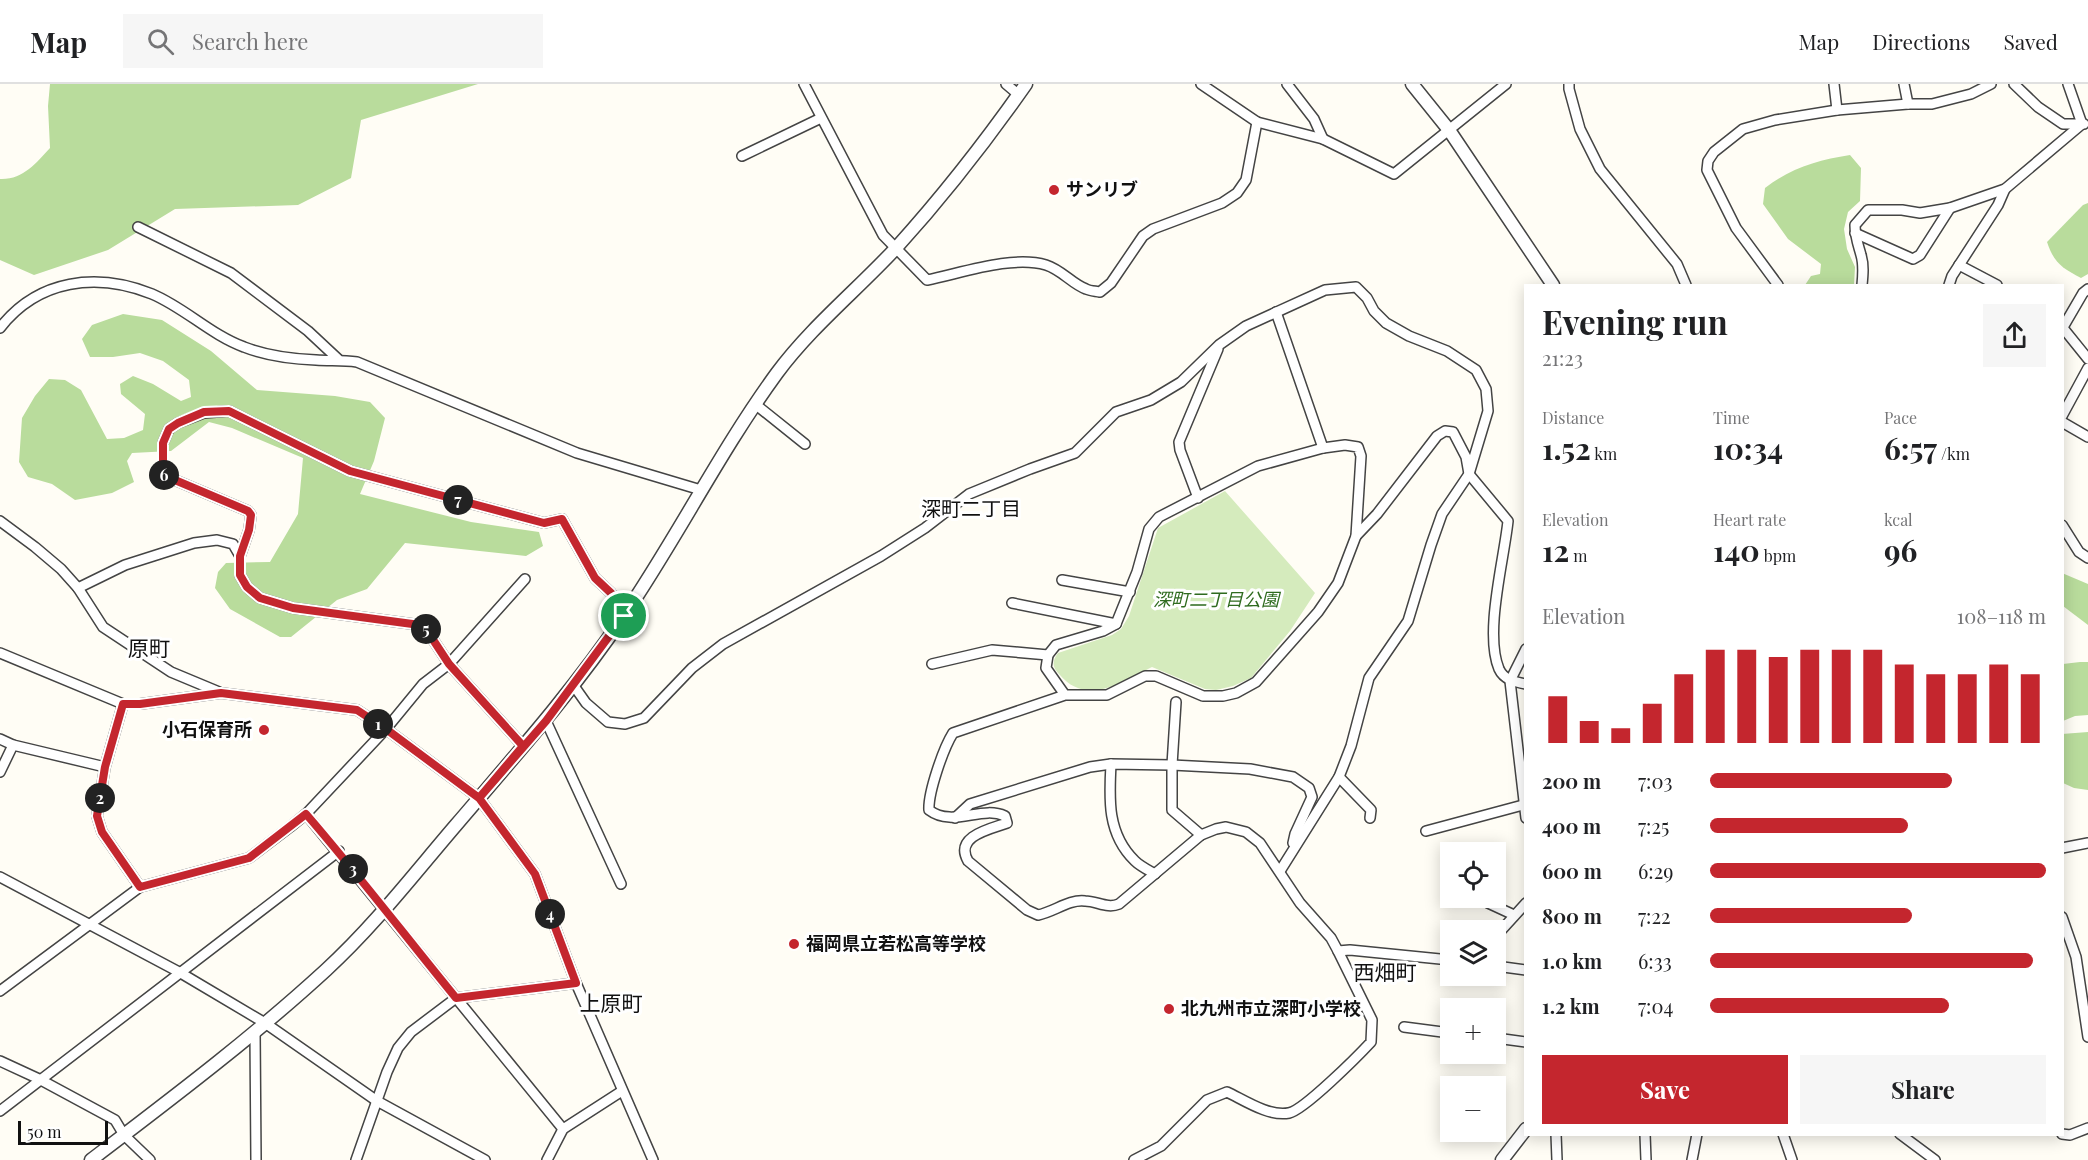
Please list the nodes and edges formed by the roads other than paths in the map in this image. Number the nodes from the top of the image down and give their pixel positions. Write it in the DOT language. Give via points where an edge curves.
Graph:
graph roads {
  1 [pos="804,84"];
  2 [pos="1006,84"];
  3 [pos="1026,84"];
  4 [pos="1201,84"];
  5 [pos="1287,84"];
  6 [pos="1412,84"];
  7 [pos="1506,84"];
  8 [pos="1569,84"];
  9 [pos="1834,84"];
  10 [pos="1904,84"];
  11 [pos="1991,84"];
  12 [pos="2014,84"];
  13 [pos="2068,84"];
  14 [pos="1018,95"];
  15 [pos="1908,104"];
  16 [pos="1837,110"];
  17 [pos="821,118"];
  18 [pos="1257,122"];
  19 [pos="2085,124"];
  20 [pos="1449,130"];
  21 [pos="1323,139"];
  22 [pos="742,156"];
  23 [pos="2005,189"];
  24 [pos="1950,208"];
  25 [pos="138,227"];
  26 [pos="1855,233"];
  27 [pos="895,249"];
  28 [pos="1959,265"];
  29 [pos="1552,284"];
  30 [pos="1686,284"];
  31 [pos="1777,284"];
  32 [pos="1862,284"];
  33 [pos="1950,284"];
  34 [pos="1995,284"];
  35 [pos="2088,289"];
  36 [pos="1276,312"];
  37 [pos="2064,326"];
  38 [pos="0,328"];
  39 [pos="2064,329"];
  40 [pos="1220,345"];
  41 [pos="338,359"];
  42 [pos="2088,359"];
  43 [pos="2088,368"];
  44 [pos="754,404"];
  45 [pos="2064,412"];
  46 [pos="2064,423"];
  47 [pos="2088,436"];
  48 [pos="805,444"];
  49 [pos="1323,448"];
  50 [pos="1469,474"];
  51 [pos="701,490"];
  52 [pos="1198,498"];
  53 [pos="0,521"];
  54 [pos="2064,528"];
  55 [pos="1356,536"];
  56 [pos="240,556"];
  57 [pos="2088,558"];
  58 [pos="525,579"];
  59 [pos="1062,580"];
  60 [pos="78,588"];
  61 [pos="1130,592"];
  62 [pos="1012,603"];
  63 [pos="624,616"];
  64 [pos="1116,624"];
  65 [pos="0,653"];
  66 [pos="1524,653"];
  67 [pos="1048,655"];
  68 [pos="449,664"];
  69 [pos="932,664"];
  70 [pos="1510,681"];
  71 [pos="1524,684"];
  72 [pos="574,686"];
  73 [pos="221,693"];
  74 [pos="1065,695"];
  75 [pos="1176,702"];
  76 [pos="123,704"];
  77 [pos="546,721"];
  78 [pos="386,729"];
  79 [pos="0,739"];
  80 [pos="13,745"];
  81 [pos="523,746"];
  82 [pos="1111,764"];
  83 [pos="1172,765"];
  84 [pos="105,767"];
  85 [pos="0,772"];
  86 [pos="1339,777"];
  87 [pos="479,798"];
  88 [pos="1523,805"];
  89 [pos="1524,809"];
  90 [pos="306,814"];
  91 [pos="955,818"];
  92 [pos="1370,818"];
  93 [pos="1426,831"];
  94 [pos="1201,835"];
  95 [pos="2088,843"];
  96 [pos="2064,848"];
  97 [pos="1292,850"];
  98 [pos="339,851"];
  99 [pos="1280,871"];
  100 [pos="1155,874"];
  101 [pos="0,877"];
  102 [pos="621,885"];
  103 [pos="140,887"];
  104 [pos="1524,905"];
  105 [pos="1499,908"];
  106 [pos="383,910"];
  107 [pos="1514,915"];
  108 [pos="2064,923"];
  109 [pos="88,924"];
  110 [pos="1506,924"];
  111 [pos="1338,951"];
  112 [pos="1440,959"];
  113 [pos="1506,967"];
  114 [pos="1524,970"];
  115 [pos="179,972"];
  116 [pos="576,983"];
  117 [pos="0,991"];
  118 [pos="456,998"];
  119 [pos="260,1027"];
  120 [pos="1404,1027"];
  121 [pos="1440,1032"];
  122 [pos="2088,1037"];
  123 [pos="1506,1039"];
  124 [pos="1524,1042"];
  125 [pos="0,1061"];
  126 [pos="39,1079"];
  127 [pos="622,1091"];
  128 [pos="377,1101"];
  129 [pos="0,1111"];
  130 [pos="2088,1128"];
  131 [pos="563,1129"];
  132 [pos="1524,1132"];
  133 [pos="124,1134"];
  134 [pos="2064,1134"];
  135 [pos="1556,1136"];
  136 [pos="1644,1136"];
  137 [pos="1697,1136"];
  138 [pos="1785,1136"];
  139 [pos="1903,1136"];
  140 [pos="91,1160"];
  141 [pos="150,1160"];
  142 [pos="256,1160"];
  143 [pos="356,1160"];
  144 [pos="485,1160"];
  145 [pos="547,1160"];
  146 [pos="653,1160"];
  147 [pos="1134,1160"];
  148 [pos="1502,1160"];
  149 [pos="1557,1160"];
  150 [pos="1646,1160"];
  151 [pos="1692,1160"];
  152 [pos="1792,1160"];
  153 [pos="1935,1160"];
  1 -- 17 [label="street"];
  2 -- 14 [label="street"];
  3 -- 14 [label="street"];
  4 -- 18 [label="street"];
  5 -- 21 [label="street" via="1314,119"];
  6 -- 20 [label="street"];
  7 -- 20 [label="street"];
  8 -- 30 [label="street" via="1580,129 1600,169 1677,264"];
  9 -- 16 [label="street"];
  10 -- 15 [label="street"];
  11 -- 15 [label="street" via="1971,94 1932,104"];
  12 -- 19 [label="street" via="2063,124"];
  13 -- 19 [label="street"];
  14 -- 27 [label="street" via="963,169"];
  15 -- 16 [label="street"];
  16 -- 31 [label="street" via="1743,129 1708,161 1707,170 1736,228"];
  17 -- 22 [label="street"];
  17 -- 27 [label="street" via="883,235"];
  18 -- 21 [label="street"];
  18 -- 27 [label="street" via="1246,180 1238,193 1222,203 1154,228 1143,236 1111,283 1100,292 1085,289 1047,265 1027,261 927,280"];
  19 -- 23 [label="street"];
  20 -- 21 [label="street" via="1394,174"];
  20 -- 29 [label="street"];
  23 -- 24 [label="street"];
  23 -- 28 [label="street"];
  24 -- 26 [label="street" via="1920,213 1868,210 1859,219"];
  24 -- 26 [label="street" via="1920,255 1913,258"];
  25 -- 41 [label="street" via="231,273 308,331"];
  26 -- 32 [label="street" via="1862,256"];
  27 -- 44 [label="street" via="804,341"];
  28 -- 33 [label="street"];
  28 -- 34 [label="street"];
  35 -- 37 [label="street"];
  36 -- 40 [label="street" via="1246,326"];
  36 -- 49 [label="street"];
  36 -- 50 [label="street" via="1326,290 1356,287 1386,323 1447,351 1476,370 1486,389 1488,411"];
  38 -- 41 [label="street" via="13,311 57,286 88,281 117,283 154,295 242,346 280,357"];
  39 -- 42 [label="street"];
  40 -- 52 [label="street" via="1179,442"];
  40 -- 72 [label="street" via="1180,382 1151,400 1116,412 1076,453 969,494 881,556 723,644 692,668 644,718 625,724 608,722"];
  41 -- 51 [label="street" via="357,362 577,453"];
  43 -- 45 [label="street"];
  44 -- 48 [label="street"];
  44 -- 51 [label="street"];
  46 -- 47 [label="street"];
  49 -- 52 [label="street" via="1258,466"];
  49 -- 55 [label="street" via="1358,447"];
  50 -- 55 [label="street" via="1466,457 1453,432 1445,431"];
  50 -- 70 [label="street" via="1508,521 1494,609 1494,643 1499,670"];
  50 -- 86 [label="street" via="1442,514 1408,621 1369,678 1352,746"];
  51 -- 63 [label="street"];
  52 -- 61 [label="street" via="1159,517 1149,529"];
  53 -- 60 [label="street"];
  54 -- 57 [label="street" via="2079,552"];
  55 -- 74 [label="street" via="1338,583 1318,612 1256,682 1236,693 1203,696 1156,676 1146,676 1107,695"];
  56 -- 60 [label="street" via="233,544 217,540 194,543 125,566"];
  56 -- 63 [label="street" via="249,530 248,511 163,475 163,443 169,429 204,412 229,411 350,471 544,523 562,519 595,578 611,593"];
  56 -- 68 [label="street" via="240,575 260,598 293,608 420,625"];
  58 -- 68 [label="street"];
  59 -- 61 [label="street"];
  60 -- 73 [label="street" via="103,627 171,672"];
  61 -- 64 [label="street"];
  62 -- 64 [label="street"];
  63 -- 72 [label="street"];
  64 -- 67 [label="street" via="1056,645"];
  65 -- 76 [label="street"];
  66 -- 70 [label="street"];
  67 -- 69 [label="street" via="992,650"];
  67 -- 74 [label="street" via="1046,668"];
  68 -- 78 [label="street" via="423,684"];
  68 -- 81 [label="street"];
  70 -- 71 [label="street"];
  70 -- 88 [label="street"];
  72 -- 77 [label="street"];
  73 -- 76 [label="street"];
  73 -- 78 [label="street" via="357,710"];
  74 -- 91 [label="street" via="953,733 928,800 929,810 936,815"];
  75 -- 83 [label="street"];
  76 -- 84 [label="street"];
  77 -- 81 [label="street"];
  77 -- 102 [label="street"];
  78 -- 87 [label="street"];
  78 -- 90 [label="street"];
  79 -- 80 [label="street"];
  80 -- 84 [label="street"];
  80 -- 85 [label="street"];
  81 -- 87 [label="street"];
  82 -- 83 [label="street"];
  82 -- 91 [label="street" via="970,804"];
  82 -- 100 [label="street" via="1109,804 1119,840 1135,861"];
  83 -- 94 [label="street" via="1172,810"];
  83 -- 97 [label="street" via="1251,769 1301,782 1312,797"];
  84 -- 103 [label="street" via="97,816 102,832"];
  86 -- 92 [label="street" via="1371,810"];
  86 -- 97 [label="street"];
  87 -- 106 [label="street"];
  87 -- 116 [label="street" via="535,874"];
  88 -- 89 [label="street"];
  88 -- 93 [label="street"];
  90 -- 98 [label="street"];
  90 -- 103 [label="street" via="249,858"];
  91 -- 100 [label="street" via="997,813 1005,816 1007,823 972,835 964,854 993,882 1038,915 1084,900 1112,907"];
  94 -- 99 [label="street" via="1226,827 1246,832 1260,843"];
  94 -- 100 [label="street"];
  95 -- 96 [label="street"];
  97 -- 99 [label="street"];
  98 -- 106 [label="street"];
  98 -- 115 [label="street"];
  99 -- 111 [label="street"];
  101 -- 109 [label="street"];
  103 -- 109 [label="street"];
  104 -- 107 [label="street"];
  105 -- 107 [label="street"];
  106 -- 118 [label="street"];
  106 -- 119 [label="street" via="328,969"];
  107 -- 110 [label="street"];
  108 -- 122 [label="street" via="2076,957"];
  109 -- 115 [label="street"];
  109 -- 117 [label="street"];
  111 -- 112 [label="street"];
  111 -- 147 [label="street" via="1372,1020 1371,1042 1349,1065 1289,1113 1270,1112 1227,1092 1207,1100 1161,1146"];
  113 -- 114 [label="street"];
  115 -- 119 [label="street"];
  115 -- 126 [label="street"];
  116 -- 118 [label="street"];
  116 -- 127 [label="street"];
  118 -- 128 [label="street" via="411,1032 387,1072"];
  118 -- 131 [label="street"];
  119 -- 128 [label="street"];
  119 -- 133 [label="street"];
  119 -- 142 [label="street"];
  120 -- 121 [label="street"];
  123 -- 124 [label="street"];
  125 -- 126 [label="street"];
  126 -- 129 [label="street"];
  126 -- 133 [label="street" via="115,1120"];
  127 -- 131 [label="street"];
  127 -- 146 [label="street"];
  128 -- 143 [label="street"];
  128 -- 144 [label="street"];
  130 -- 134 [label="street"];
  131 -- 145 [label="street"];
  132 -- 148 [label="street"];
  133 -- 140 [label="street"];
  133 -- 141 [label="street"];
  135 -- 149 [label="street"];
  136 -- 150 [label="street"];
  137 -- 151 [label="street"];
  138 -- 152 [label="street"];
  139 -- 153 [label="street"];
}
